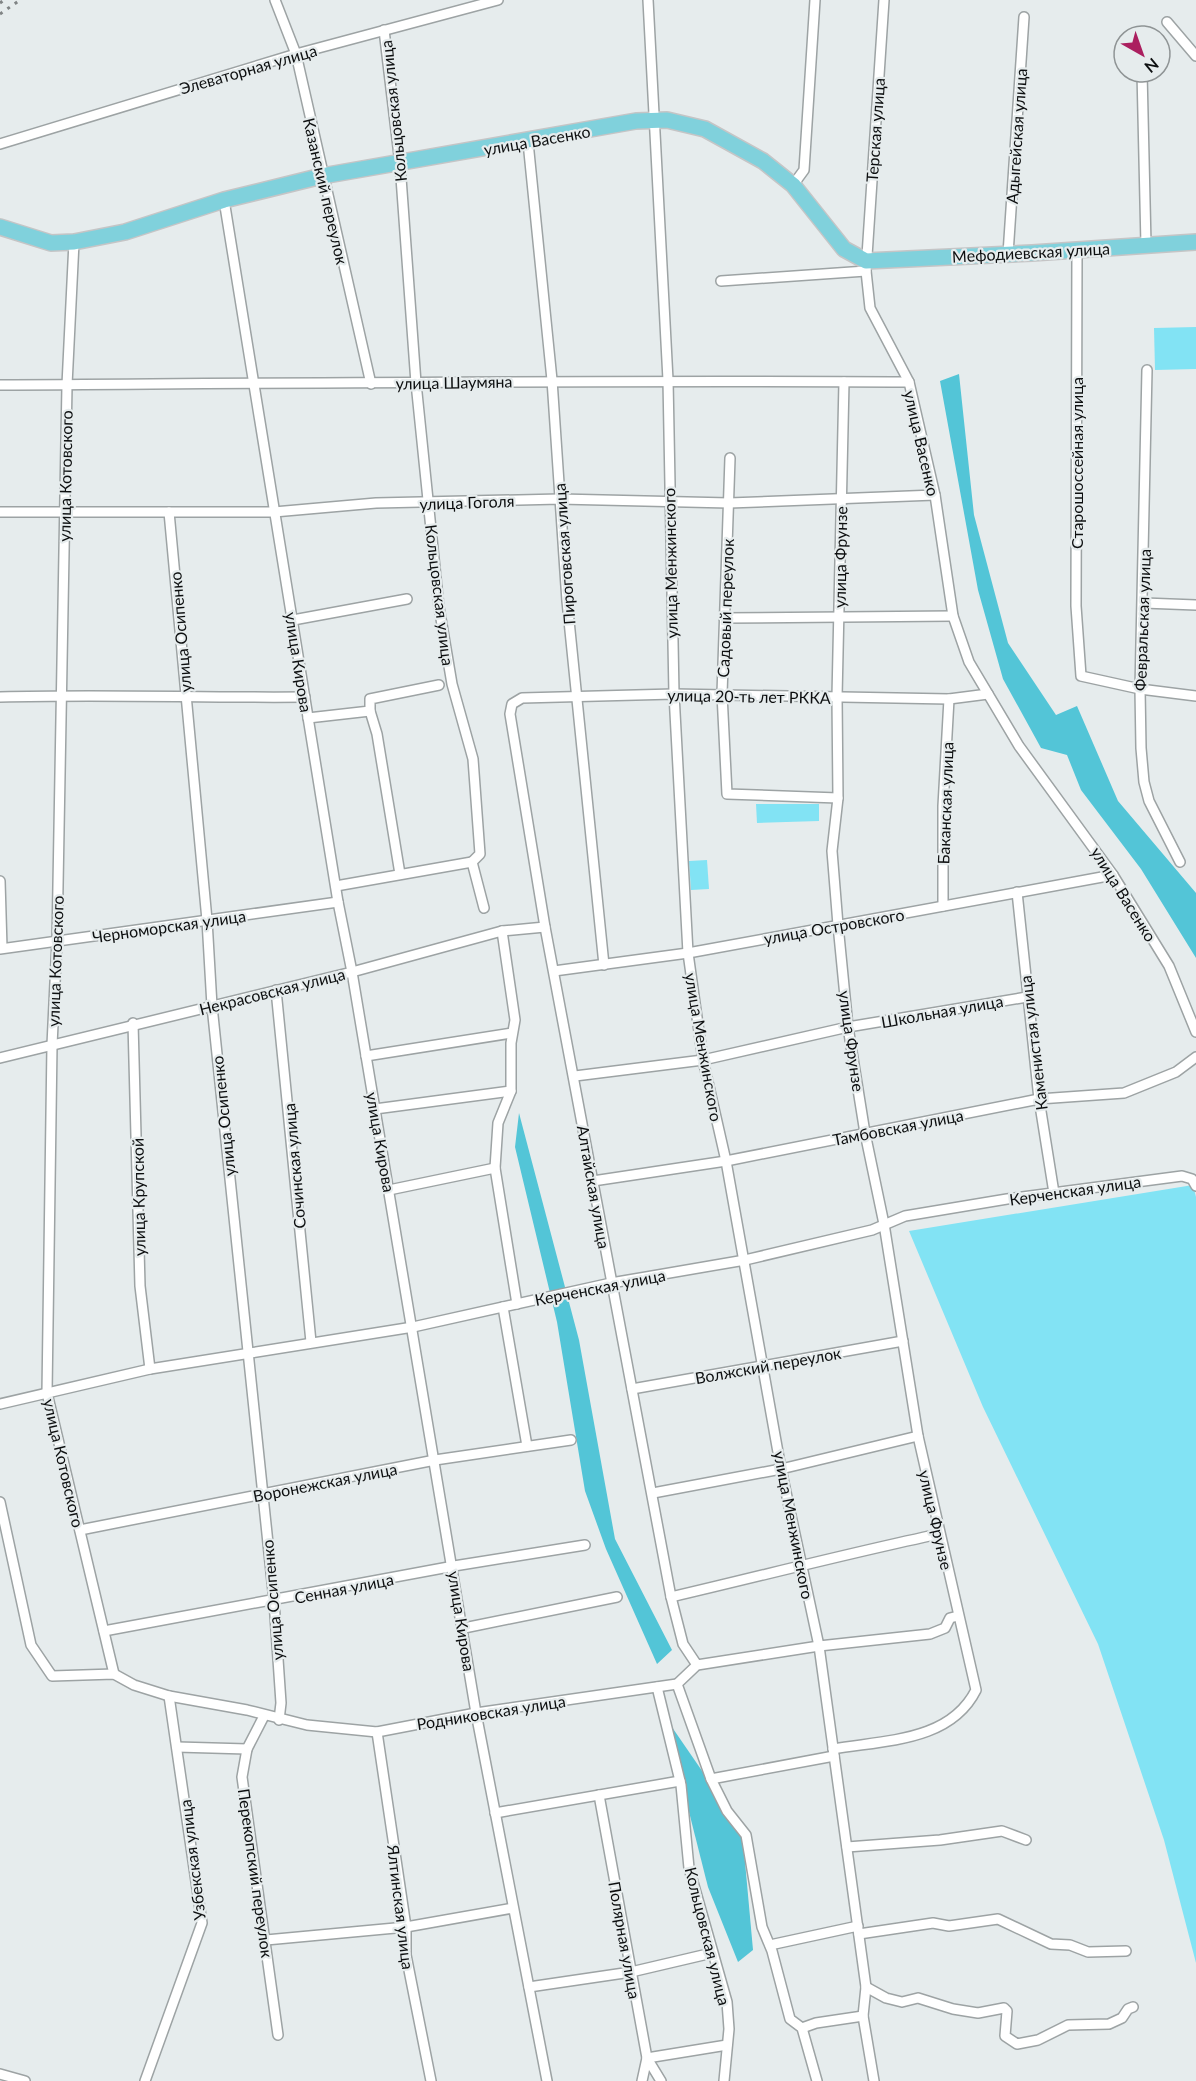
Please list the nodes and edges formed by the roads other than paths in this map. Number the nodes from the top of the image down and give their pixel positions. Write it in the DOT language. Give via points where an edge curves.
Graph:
graph roads {
  1 [pos="498,0"];
  2 [pos="648,0"];
  3 [pos="815,0"];
  4 [pos="884,0"];
  5 [pos="278,1"];
  6 [pos="1024,17"];
  7 [pos="1167,22"];
  8 [pos="384,30"];
  9 [pos="296,54"];
  10 [pos="1196,56"];
  11 [pos="1142,84"];
  12 [pos="656,120"];
  13 [pos="528,142"];
  14 [pos="0,144"];
  15 [pos="400,164"];
  16 [pos="322,176"];
  17 [pos="794,184"];
  18 [pos="224,200"];
  19 [pos="0,227"];
  20 [pos="74,242"];
  21 [pos="1196,242"];
  22 [pos="1146,245"];
  23 [pos="1077,250"];
  24 [pos="1008,254"];
  25 [pos="866,266"];
  26 [pos="721,281"];
  27 [pos="1147,370"];
  28 [pos="552,380"];
  29 [pos="668,380"];
  30 [pos="254,381"];
  31 [pos="844,381"];
  32 [pos="909,382"];
  33 [pos="416,383"];
  34 [pos="371,384"];
  35 [pos="0,385"];
  36 [pos="67,385"];
  37 [pos="730,458"];
  38 [pos="935,495"];
  39 [pos="560,499"];
  40 [pos="841,500"];
  41 [pos="669,501"];
  42 [pos="729,503"];
  43 [pos="429,504"];
  44 [pos="0,512"];
  45 [pos="169,512"];
  46 [pos="274,512"];
  47 [pos="65,513"];
  48 [pos="406,599"];
  49 [pos="1144,603"];
  50 [pos="1196,605"];
  51 [pos="953,616"];
  52 [pos="724,618"];
  53 [pos="839,618"];
  54 [pos="293,620"];
  55 [pos="439,685"];
  56 [pos="1140,689"];
  57 [pos="674,694"];
  58 [pos="722,694"];
  59 [pos="988,694"];
  60 [pos="61,695"];
  61 [pos="576,696"];
  62 [pos="1196,696"];
  63 [pos="0,697"];
  64 [pos="305,697"];
  65 [pos="837,697"];
  66 [pos="186,698"];
  67 [pos="949,699"];
  68 [pos="512,704"];
  69 [pos="370,711"];
  70 [pos="308,718"];
  71 [pos="838,798"];
  72 [pos="472,862"];
  73 [pos="1180,862"];
  74 [pos="400,874"];
  75 [pos="1113,875"];
  76 [pos="0,881"];
  77 [pos="336,886"];
  78 [pos="1017,892"];
  79 [pos="338,902"];
  80 [pos="483,905"];
  81 [pos="943,906"];
  82 [pos="207,920"];
  83 [pos="838,925"];
  84 [pos="545,927"];
  85 [pos="502,931"];
  86 [pos="57,941"];
  87 [pos="1,948"];
  88 [pos="688,953"];
  89 [pos="604,965"];
  90 [pos="554,971"];
  91 [pos="352,972"];
  92 [pos="276,990"];
  93 [pos="1026,997"];
  94 [pos="212,1006"];
  95 [pos="133,1023"];
  96 [pos="848,1027"];
  97 [pos="1196,1032"];
  98 [pos="512,1033"];
  99 [pos="52,1045"];
  100 [pos="366,1056"];
  101 [pos="1196,1057"];
  102 [pos="0,1058"];
  103 [pos="703,1060"];
  104 [pos="575,1076"];
  105 [pos="511,1091"];
  106 [pos="1039,1099"];
  107 [pos="375,1109"];
  108 [pos="865,1133"];
  109 [pos="726,1161"];
  110 [pos="495,1168"];
  111 [pos="593,1181"];
  112 [pos="1196,1186"];
  113 [pos="389,1190"];
  114 [pos="1054,1193"];
  115 [pos="884,1224"];
  116 [pos="745,1260"];
  117 [pos="611,1284"];
  118 [pos="517,1304"];
  119 [pos="503,1307"];
  120 [pos="413,1327"];
  121 [pos="903,1341"];
  122 [pos="311,1342"];
  123 [pos="247,1355"];
  124 [pos="765,1365"];
  125 [pos="150,1369"];
  126 [pos="632,1389"];
  127 [pos="47,1393"];
  128 [pos="0,1404"];
  129 [pos="918,1436"];
  130 [pos="571,1440"];
  131 [pos="527,1446"];
  132 [pos="435,1460"];
  133 [pos="782,1469"];
  134 [pos="653,1493"];
  135 [pos="262,1495"];
  136 [pos="0,1502"];
  137 [pos="80,1530"];
  138 [pos="939,1534"];
  139 [pos="585,1545"];
  140 [pos="454,1566"];
  141 [pos="802,1566"];
  142 [pos="616,1597"];
  143 [pos="671,1597"];
  144 [pos="274,1601"];
  145 [pos="958,1616"];
  146 [pos="464,1628"];
  147 [pos="104,1631"];
  148 [pos="819,1646"];
  149 [pos="697,1665"];
  150 [pos="114,1674"];
  151 [pos="677,1684"];
  152 [pos="657,1687"];
  153 [pos="169,1696"];
  154 [pos="476,1713"];
  155 [pos="264,1716"];
  156 [pos="279,1720"];
  157 [pos="377,1732"];
  158 [pos="177,1747"];
  159 [pos="247,1749"];
  160 [pos="834,1753"];
  161 [pos="711,1779"];
  162 [pos="680,1781"];
  163 [pos="599,1795"];
  164 [pos="495,1813"];
  165 [pos="1026,1840"];
  166 [pos="847,1847"];
  167 [pos="513,1908"];
  168 [pos="406,1927"];
  169 [pos="858,1930"];
  170 [pos="266,1941"];
  171 [pos="770,1945"];
  172 [pos="1126,1951"];
  173 [pos="712,1953"];
  174 [pos="631,1972"];
  175 [pos="529,1987"];
  176 [pos="866,1987"];
  177 [pos="1132,2007"];
  178 [pos="862,2016"];
  179 [pos="802,2028"];
  180 [pos="278,2035"];
  181 [pos="727,2045"];
  182 [pos="648,2058"];
  183 [pos="0,2074"];
  184 [pos="25,2081"];
  185 [pos="145,2081"];
  186 [pos="431,2081"];
  187 [pos="547,2081"];
  188 [pos="642,2081"];
  189 [pos="661,2081"];
  190 [pos="724,2081"];
  191 [pos="817,2081"];
  192 [pos="874,2081"];
  1 -- 8 [label="street, Элеваторная улица"];
  2 -- 12 [label="street, улица Менжинского"];
  3 -- 17 [label="street" via="804,170"];
  4 -- 25 [label="street, Терская улица"];
  5 -- 9 [label="street, Казанский переулок"];
  6 -- 24 [label="street, Адыгейская улица"];
  7 -- 10 [label="street"];
  8 -- 9 [label="street, Элеваторная улица"];
  8 -- 15 [label="street, Кольцовская улица"];
  9 -- 14 [label="street, Элеваторная улица"];
  9 -- 16 [label="street, Казанский переулок"];
  11 -- 22 [label="street"];
  12 -- 13 [label="main road, улица Васенко"];
  12 -- 17 [label="main road, улица Васенко" via="705,129 763,161"];
  12 -- 29 [label="street, улица Менжинского"];
  13 -- 15 [label="main road, улица Васенко"];
  13 -- 28 [label="street, Пироговская улица"];
  15 -- 16 [label="main road, улица Васенко"];
  15 -- 33 [label="street, Кольцовская улица"];
  16 -- 18 [label="main road, улица Васенко"];
  16 -- 34 [label="street, Казанский переулок"];
  17 -- 25 [label="main road, улица Васенко" via="844,249"];
  18 -- 20 [label="main road, улица Васенко" via="125,232"];
  18 -- 30 [label="street, улица Кирова"];
  19 -- 20 [label="main road, улица Васенко" via="51,243"];
  20 -- 36 [label="street, улица Котовского"];
  21 -- 22 [label="main road, Мефодиевская улица"];
  22 -- 23 [label="main road, Мефодиевская улица"];
  23 -- 24 [label="main road, Мефодиевская улица"];
  23 -- 56 [label="street, Старошоссейная улица" via="1076,606 1081,676"];
  24 -- 25 [label="main road, Мефодиевская улица"];
  25 -- 26 [label="street"];
  25 -- 32 [label="street, улица Васенко" via="870,308"];
  27 -- 49 [label="street, Февральская улица"];
  28 -- 29 [label="street, улица Шаумяна"];
  28 -- 33 [label="street, улица Шаумяна"];
  28 -- 39 [label="street, Пироговская улица"];
  29 -- 31 [label="street, улица Шаумяна"];
  29 -- 41 [label="street, улица Менжинского"];
  30 -- 34 [label="street, улица Шаумяна"];
  30 -- 36 [label="street, улица Шаумяна"];
  30 -- 46 [label="street, улица Кирова"];
  31 -- 32 [label="street, улица Шаумяна"];
  31 -- 40 [label="street, улица Фрунзе"];
  32 -- 38 [label="street, улица Васенко"];
  33 -- 34 [label="street, улица Шаумяна"];
  33 -- 43 [label="street, Кольцовская улица"];
  35 -- 36 [label="street, улица Шаумяна"];
  36 -- 47 [label="street, улица Котовского"];
  37 -- 42 [label="street, Садовый переулок"];
  38 -- 40 [label="street, улица Гоголя"];
  38 -- 51 [label="street, улица Васенко"];
  39 -- 41 [label="street, улица Гоголя"];
  39 -- 43 [label="street, улица Гоголя"];
  39 -- 61 [label="street, Пироговская улица"];
  40 -- 42 [label="street, улица Гоголя"];
  40 -- 53 [label="street, улица Фрунзе"];
  41 -- 42 [label="street, улица Гоголя"];
  41 -- 57 [label="street, улица Менжинского"];
  42 -- 52 [label="street, Садовый переулок"];
  43 -- 46 [label="street, улица Гоголя" via="375,503"];
  43 -- 72 [label="street, Кольцовская улица" via="439,607 452,684 473,759 480,854"];
  44 -- 47 [label="street, улица Гоголя"];
  45 -- 46 [label="street, улица Гоголя"];
  45 -- 47 [label="street, улица Гоголя"];
  45 -- 66 [label="street, улица Осипенко"];
  46 -- 54 [label="street, улица Кирова"];
  47 -- 60 [label="street, улица Котовского"];
  48 -- 54 [label="street"];
  49 -- 50 [label="street"];
  49 -- 56 [label="street, Февральская улица"];
  51 -- 53 [label="street"];
  51 -- 59 [label="street, улица Васенко" via="969,662"];
  52 -- 53 [label="street"];
  52 -- 58 [label="street, Садовый переулок"];
  53 -- 65 [label="street, улица Фрунзе"];
  54 -- 64 [label="street, улица Кирова"];
  55 -- 69 [label="street" via="370,699"];
  56 -- 62 [label="street"];
  56 -- 73 [label="street, Февральская улица" via="1144,782 1149,801"];
  57 -- 58 [label="street, улица 20-ть лет РККА"];
  57 -- 61 [label="street, улица 20-ть лет РККА"];
  57 -- 88 [label="street, улица Менжинского"];
  58 -- 65 [label="street, улица 20-ть лет РККА"];
  58 -- 71 [label="street, Садовый переулок" via="727,794"];
  59 -- 67 [label="street, улица 20-ть лет РККА"];
  59 -- 75 [label="street, улица Васенко" via="1019,746"];
  60 -- 63 [label="street"];
  60 -- 66 [label="street"];
  60 -- 86 [label="street, улица Котовского"];
  61 -- 68 [label="street, улица 20-ть лет РККА" via="522,698"];
  61 -- 89 [label="street, Пироговская улица"];
  64 -- 66 [label="street"];
  64 -- 70 [label="street, улица Кирова"];
  65 -- 67 [label="street, улица 20-ть лет РККА"];
  65 -- 71 [label="street, улица Фрунзе"];
  66 -- 82 [label="street, улица Осипенко"];
  67 -- 81 [label="street, Баканская улица"];
  68 -- 84 [label="street, Алтайская улица" via="510,714"];
  69 -- 70 [label="street"];
  69 -- 74 [label="street"];
  70 -- 77 [label="street, улица Кирова"];
  71 -- 83 [label="street, улица Фрунзе" via="832,851"];
  72 -- 74 [label="street"];
  72 -- 80 [label="street, Кольцовская улица"];
  74 -- 77 [label="street"];
  75 -- 78 [label="street, улица Островского"];
  75 -- 97 [label="street, улица Васенко" via="1168,966"];
  76 -- 87 [label="street"];
  77 -- 79 [label="street, улица Кирова"];
  78 -- 81 [label="street, улица Островского"];
  78 -- 93 [label="street, Каменистая улица"];
  79 -- 82 [label="street, Черноморская улица"];
  79 -- 91 [label="street, улица Кирова"];
  81 -- 83 [label="street, улица Островского"];
  82 -- 86 [label="street, Черноморская улица"];
  82 -- 94 [label="street, улица Осипенко"];
  83 -- 88 [label="street, улица Островского"];
  83 -- 96 [label="street, улица Фрунзе"];
  84 -- 85 [label="street, Некрасовская улица"];
  84 -- 90 [label="street, Алтайская улица"];
  85 -- 91 [label="street, Некрасовская улица"];
  85 -- 98 [label="street" via="515,1020"];
  86 -- 87 [label="street, Черноморская улица"];
  86 -- 99 [label="street, улица Котовского"];
  88 -- 89 [label="street, улица Островского"];
  88 -- 103 [label="street, улица Менжинского"];
  89 -- 90 [label="street, улица Островского"];
  90 -- 104 [label="street, Алтайская улица"];
  91 -- 92 [label="street, Некрасовская улица"];
  91 -- 100 [label="street, улица Кирова"];
  92 -- 94 [label="street, Некрасовская улица"];
  92 -- 122 [label="street, Сочинская улица"];
  93 -- 96 [label="street, Школьная улица"];
  93 -- 106 [label="street, Каменистая улица"];
  94 -- 95 [label="street, Некрасовская улица"];
  94 -- 123 [label="street, улица Осипенко"];
  95 -- 99 [label="street, Некрасовская улица"];
  95 -- 125 [label="street, улица Крупской" via="140,1286"];
  96 -- 103 [label="street, Школьная улица"];
  96 -- 108 [label="street, улица Фрунзе"];
  98 -- 100 [label="street"];
  98 -- 105 [label="street"];
  99 -- 102 [label="street, Некрасовская улица"];
  99 -- 127 [label="street, улица Котовского"];
  100 -- 107 [label="street, улица Кирова"];
  101 -- 106 [label="street, Тамбовская улица" via="1176,1072 1124,1093"];
  103 -- 104 [label="street, Школьная улица"];
  103 -- 109 [label="street, улица Менжинского"];
  104 -- 111 [label="street, Алтайская улица"];
  105 -- 107 [label="street"];
  105 -- 110 [label="street" via="498,1123"];
  106 -- 108 [label="street, Тамбовская улица"];
  106 -- 114 [label="street, Каменистая улица"];
  107 -- 113 [label="street, улица Кирова"];
  108 -- 109 [label="street, Тамбовская улица"];
  108 -- 115 [label="street, улица Фрунзе"];
  109 -- 111 [label="street, Тамбовская улица"];
  109 -- 116 [label="street, улица Менжинского"];
  110 -- 113 [label="street"];
  110 -- 118 [label="street"];
  111 -- 117 [label="street, Алтайская улица"];
  112 -- 114 [label="street, Керченская улица" via="1192,1179 1182,1176"];
  113 -- 120 [label="street, улица Кирова"];
  114 -- 115 [label="street, Керченская улица" via="904,1216"];
  115 -- 116 [label="street, Керченская улица"];
  115 -- 121 [label="street, улица Фрунзе"];
  116 -- 117 [label="street, Керченская улица"];
  116 -- 124 [label="street, улица Менжинского"];
  117 -- 118 [label="street, Керченская улица"];
  117 -- 126 [label="street, Алтайская улица"];
  118 -- 119 [label="street, Керченская улица"];
  119 -- 120 [label="street, Керченская улица"];
  119 -- 131 [label="street"];
  120 -- 122 [label="street, Керченская улица"];
  120 -- 132 [label="street, улица Кирова"];
  121 -- 124 [label="street, Волжский переулок"];
  121 -- 129 [label="street, улица Фрунзе"];
  122 -- 123 [label="street, Керченская улица"];
  123 -- 125 [label="street, Керченская улица"];
  123 -- 135 [label="street, улица Осипенко"];
  124 -- 126 [label="street, Волжский переулок"];
  124 -- 133 [label="street, улица Менжинского"];
  125 -- 127 [label="street, Керченская улица"];
  126 -- 134 [label="street, Алтайская улица"];
  127 -- 128 [label="street, Керченская улица"];
  127 -- 137 [label="street, улица Котовского"];
  129 -- 133 [label="street"];
  129 -- 138 [label="street, улица Фрунзе"];
  130 -- 131 [label="street, Воронежская улица"];
  131 -- 132 [label="street, Воронежская улица"];
  132 -- 135 [label="street, Воронежская улица"];
  132 -- 140 [label="street, улица Кирова"];
  133 -- 134 [label="street"];
  133 -- 141 [label="street, улица Менжинского"];
  134 -- 143 [label="street, Алтайская улица"];
  135 -- 137 [label="street, Воронежская улица"];
  135 -- 144 [label="street, улица Осипенко"];
  136 -- 150 [label="street, Родниковская улица" via="30,1645 52,1676"];
  137 -- 147 [label="street, улица Котовского"];
  138 -- 141 [label="street"];
  138 -- 145 [label="street, улица Фрунзе"];
  139 -- 140 [label="street, Сенная улица"];
  140 -- 144 [label="street, Сенная улица"];
  140 -- 146 [label="street, улица Кирова"];
  141 -- 143 [label="street"];
  141 -- 148 [label="street, улица Менжинского"];
  142 -- 146 [label="street"];
  143 -- 149 [label="street, Алтайская улица" via="683,1644"];
  144 -- 147 [label="street, Сенная улица"];
  144 -- 156 [label="street, улица Осипенко"];
  145 -- 148 [label="street" via="950,1618 945,1628 930,1634"];
  145 -- 160 [label="street, улица Фрунзе" via="976,1690 968,1706 927,1734"];
  146 -- 154 [label="street, улица Кирова"];
  147 -- 150 [label="street, улица Котовского"];
  148 -- 149 [label="street"];
  148 -- 160 [label="street, улица Менжинского"];
  149 -- 151 [label="street"];
  150 -- 153 [label="street, Родниковская улица"];
  151 -- 152 [label="street, Родниковская улица"];
  151 -- 161 [label="street"];
  152 -- 154 [label="street, Родниковская улица"];
  152 -- 162 [label="street, Кольцовская улица"];
  153 -- 155 [label="street, Родниковская улица"];
  153 -- 158 [label="street, Узбекская улица"];
  154 -- 157 [label="street, Родниковская улица"];
  154 -- 164 [label="street, улица Кирова"];
  155 -- 156 [label="street, Родниковская улица"];
  155 -- 159 [label="street, Перекопский переулок"];
  156 -- 157 [label="street, Родниковская улица"];
  157 -- 168 [label="street, Ялтинская улица"];
  158 -- 159 [label="street"];
  158 -- 185 [label="street, Узбекская улица" via="202,1923"];
  159 -- 170 [label="street, Перекопский переулок" via="242,1777"];
  160 -- 161 [label="street"];
  160 -- 166 [label="street, улица Менжинского"];
  161 -- 171 [label="street" via="727,1811 746,1835 762,1926"];
  162 -- 163 [label="street"];
  162 -- 173 [label="street, Кольцовская улица" via="689,1868"];
  163 -- 164 [label="street"];
  163 -- 174 [label="street, Полярная улица"];
  164 -- 167 [label="street, улица Кирова"];
  165 -- 166 [label="street" via="1002,1831"];
  166 -- 169 [label="street, улица Менжинского"];
  167 -- 168 [label="street"];
  167 -- 175 [label="street, улица Кирова"];
  168 -- 170 [label="street"];
  168 -- 186 [label="street, Ялтинская улица" via="406,1955"];
  169 -- 171 [label="street"];
  169 -- 172 [label="street" via="933,1923 949,1926 998,1919 1051,1944 1070,1945 1088,1952"];
  169 -- 176 [label="street, улица Менжинского"];
  170 -- 180 [label="street, Перекопский переулок"];
  171 -- 179 [label="street" via="790,2019"];
  173 -- 174 [label="street"];
  173 -- 181 [label="street, Кольцовская улица" via="727,2002"];
  174 -- 175 [label="street"];
  174 -- 182 [label="street, Полярная улица"];
  175 -- 187 [label="street, улица Кирова"];
  176 -- 177 [label="street" via="902,2002 918,1998 978,2013 1004,2008 1005,2036 1017,2044 1038,2040 1068,2025 1109,2024"];
  176 -- 178 [label="street, улица Менжинского"];
  178 -- 179 [label="street"];
  178 -- 192 [label="street, улица Менжинского"];
  179 -- 191 [label="street"];
  181 -- 182 [label="street"];
  181 -- 190 [label="street, Кольцовская улица"];
  182 -- 188 [label="street"];
  182 -- 189 [label="street, Полярная улица"];
  183 -- 184 [label="street"];
}
